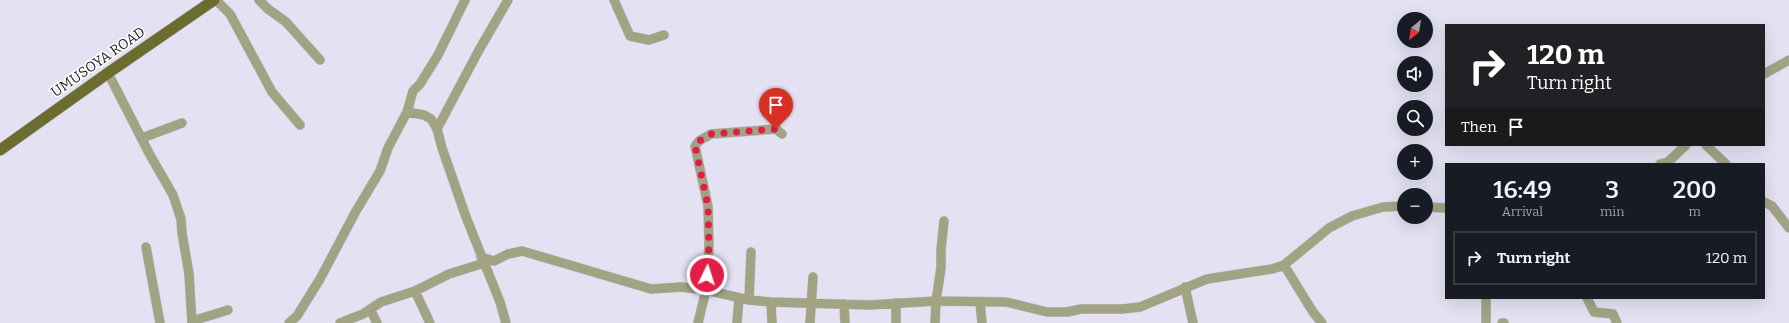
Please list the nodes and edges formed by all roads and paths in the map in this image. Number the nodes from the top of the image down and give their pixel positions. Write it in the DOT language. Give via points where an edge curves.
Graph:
graph roads {
  1 [pos="215,0"];
  2 [pos="259,0"];
  3 [pos="465,0"];
  4 [pos="508,0"];
  5 [pos="614,0"];
  6 [pos="664,35"];
  7 [pos="320,60"];
  8 [pos="1789,60"];
  9 [pos="108,73"];
  10 [pos="1765,73"];
  11 [pos="407,112"];
  12 [pos="182,123"];
  13 [pos="300,125"];
  14 [pos="437,129"];
  15 [pos="782,134"];
  16 [pos="142,138"];
  17 [pos="1685,146"];
  18 [pos="1707,146"];
  19 [pos="0,150"];
  20 [pos="1664,163"];
  21 [pos="1725,163"];
  22 [pos="1765,202"];
  23 [pos="1397,206"];
  24 [pos="1433,207"];
  25 [pos="1445,208"];
  26 [pos="944,221"];
  27 [pos="1789,228"];
  28 [pos="146,247"];
  29 [pos="751,252"];
  30 [pos="482,260"];
  31 [pos="1284,265"];
  32 [pos="813,277"];
  33 [pos="1185,287"];
  34 [pos="706,290"];
  35 [pos="416,291"];
  36 [pos="739,298"];
  37 [pos="1486,299"];
  38 [pos="1588,299"];
  39 [pos="749,300"];
  40 [pos="772,302"];
  41 [pos="936,302"];
  42 [pos="980,302"];
  43 [pos="811,303"];
  44 [pos="896,303"];
  45 [pos="844,304"];
  46 [pos="370,309"];
  47 [pos="228,310"];
  48 [pos="192,322"];
  49 [pos="160,323"];
  50 [pos="289,323"];
  51 [pos="340,323"];
  52 [pos="377,323"];
  53 [pos="430,323"];
  54 [pos="506,323"];
  55 [pos="698,323"];
  56 [pos="737,323"];
  57 [pos="772,323"];
  58 [pos="810,323"];
  59 [pos="845,323"];
  60 [pos="896,323"];
  61 [pos="935,323"];
  62 [pos="982,323"];
  63 [pos="1193,323"];
  64 [pos="1322,323"];
  65 [pos="1486,323"];
  66 [pos="1617,323"];
  1 -- 9 [label="main road, UMUSOYA ROAD"];
  1 -- 13 [label="street" via="230,14 272,92"];
  2 -- 7 [label="street" via="286,22"];
  3 -- 11 [label="street" via="438,55 413,91"];
  4 -- 14 [label="street"];
  5 -- 6 [label="street" via="630,36 649,40"];
  8 -- 10 [label="street"];
  9 -- 16 [label="street"];
  9 -- 19 [label="main road, UMUSOYA ROAD"];
  11 -- 14 [label="street" via="424,115"];
  11 -- 50 [label="street" via="388,148 380,171 320,279 297,316"];
  12 -- 16 [label="street"];
  14 -- 30 [label="street"];
  15 -- 34 [label="street" via="776,129 711,134 695,146 708,206"];
  16 -- 48 [label="street" via="173,195 181,219 189,274"];
  17 -- 20 [label="street"];
  18 -- 21 [label="street"];
  22 -- 27 [label="street" via="1772,206"];
  23 -- 31 [label="street" via="1383,207 1352,216 1329,228"];
  24 -- 25 [label="street"];
  26 -- 41 [label="street"];
  28 -- 49 [label="street"];
  29 -- 39 [label="street"];
  30 -- 34 [label="street" via="494,261 522,251 651,289 681,287"];
  30 -- 35 [label="street"];
  30 -- 54 [label="street"];
  31 -- 33 [label="street" via="1207,279"];
  31 -- 64 [label="street"];
  32 -- 43 [label="street"];
  33 -- 42 [label="street" via="1140,307 1122,309 1094,308 1047,312 1006,302"];
  33 -- 63 [label="street"];
  34 -- 36 [label="street"];
  34 -- 55 [label="street"];
  35 -- 46 [label="street" via="381,302"];
  35 -- 53 [label="street"];
  36 -- 39 [label="street"];
  36 -- 56 [label="street"];
  37 -- 65 [label="street"];
  38 -- 66 [label="street" via="1594,312 1613,314"];
  39 -- 40 [label="street"];
  40 -- 43 [label="street"];
  40 -- 57 [label="street"];
  41 -- 42 [label="street"];
  41 -- 44 [label="street"];
  41 -- 61 [label="street"];
  42 -- 62 [label="street"];
  43 -- 45 [label="street"];
  43 -- 58 [label="street"];
  44 -- 45 [label="street"];
  44 -- 60 [label="street"];
  45 -- 59 [label="street"];
  46 -- 51 [label="street"];
  46 -- 52 [label="street"];
  47 -- 48 [label="street"];
}
